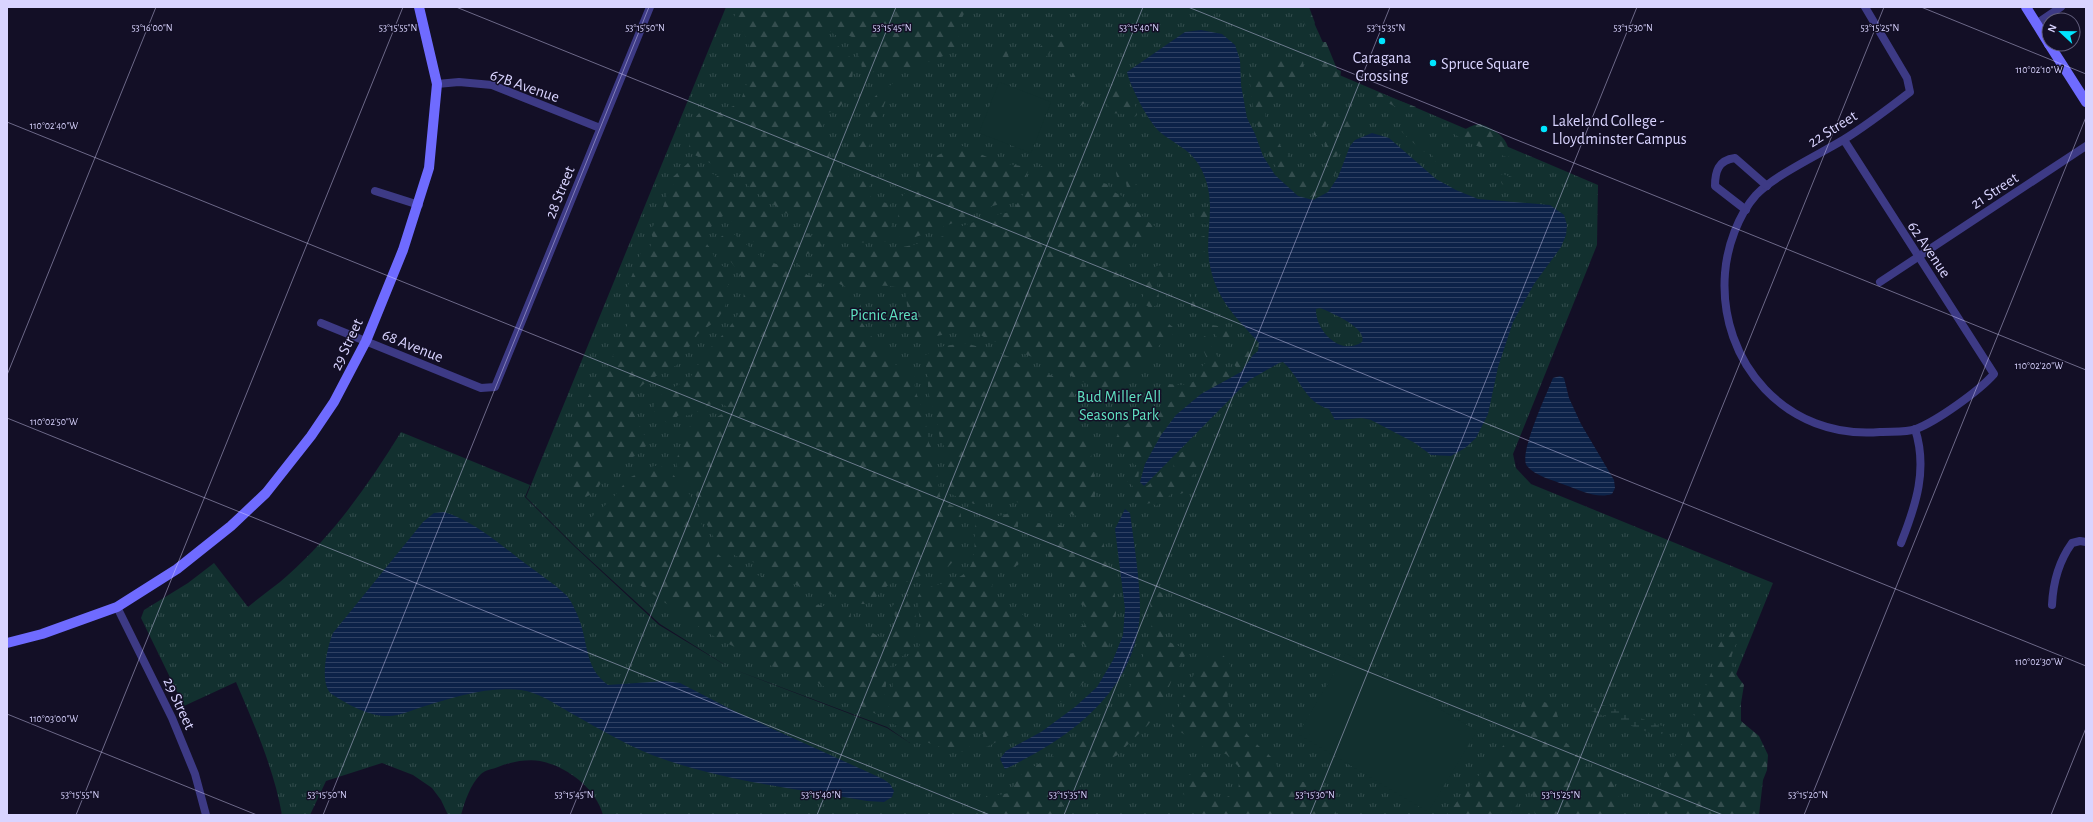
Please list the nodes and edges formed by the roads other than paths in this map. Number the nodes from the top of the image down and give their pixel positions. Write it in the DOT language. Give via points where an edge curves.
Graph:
graph roads {
  1 [pos="418,7"];
  2 [pos="650,7"];
  3 [pos="1865,7"];
  4 [pos="2026,7"];
  5 [pos="2061,7"];
  6 [pos="2036,24"];
  7 [pos="2041,32"];
  8 [pos="2054,52"];
  9 [pos="437,84"];
  10 [pos="2086,102"];
  11 [pos="600,128"];
  12 [pos="1844,140"];
  13 [pos="2086,146"];
  14 [pos="1767,186"];
  15 [pos="375,191"];
  16 [pos="419,205"];
  17 [pos="1746,210"];
  18 [pos="1918,257"];
  19 [pos="1880,282"];
  20 [pos="321,322"];
  21 [pos="366,341"];
  22 [pos="495,387"];
  23 [pos="1915,429"];
  24 [pos="2086,542"];
  25 [pos="1901,543"];
  26 [pos="2052,605"];
  27 [pos="117,607"];
  28 [pos="7,643"];
  29 [pos="206,815"];
  1 -- 9 [label="street, 29 Street"];
  2 -- 11 [label="street, 28 Street"];
  3 -- 12 [label="street, 22 Street" via="1907,78 1910,92"];
  4 -- 6 [label="street"];
  5 -- 6 [label="street"];
  6 -- 7 [label="street"];
  8 -- 10 [label="street"];
  9 -- 11 [label="street, 67B Avenue" via="459,82 492,85"];
  9 -- 16 [label="street, 29 Street" via="429,168"];
  11 -- 22 [label="street, 28 Street"];
  12 -- 14 [label="street, 22 Street"];
  12 -- 18 [label="street, 62 Avenue"];
  13 -- 18 [label="street, 21 Street"];
  14 -- 17 [label="street, 22 Street" via="1756,195"];
  14 -- 17 [label="street" via="1735,158 1721,163 1715,173 1715,186"];
  15 -- 16 [label="street"];
  16 -- 21 [label="street, 29 Street"];
  17 -- 23 [label="street, 22 Street" via="1729,248 1724,286 1725,307 1733,337 1755,379 1770,396 1788,409 1830,428 1865,434"];
  18 -- 19 [label="street, 21 Street"];
  18 -- 23 [label="street, 62 Avenue" via="1994,374 1977,390"];
  20 -- 21 [label="street, 68 Avenue"];
  21 -- 22 [label="street, 68 Avenue" via="482,388"];
  21 -- 27 [label="street, 29 Street" via="334,402 307,442 266,493 197,554"];
  23 -- 25 [label="street" via="1920,446 1921,475 1915,505"];
  24 -- 26 [label="street" via="2072,543 2064,554 2052,591"];
  27 -- 28 [label="street, 29 Street" via="42,634"];
  27 -- 29 [label="street, 29 Street" via="172,718 194,774"];
}
